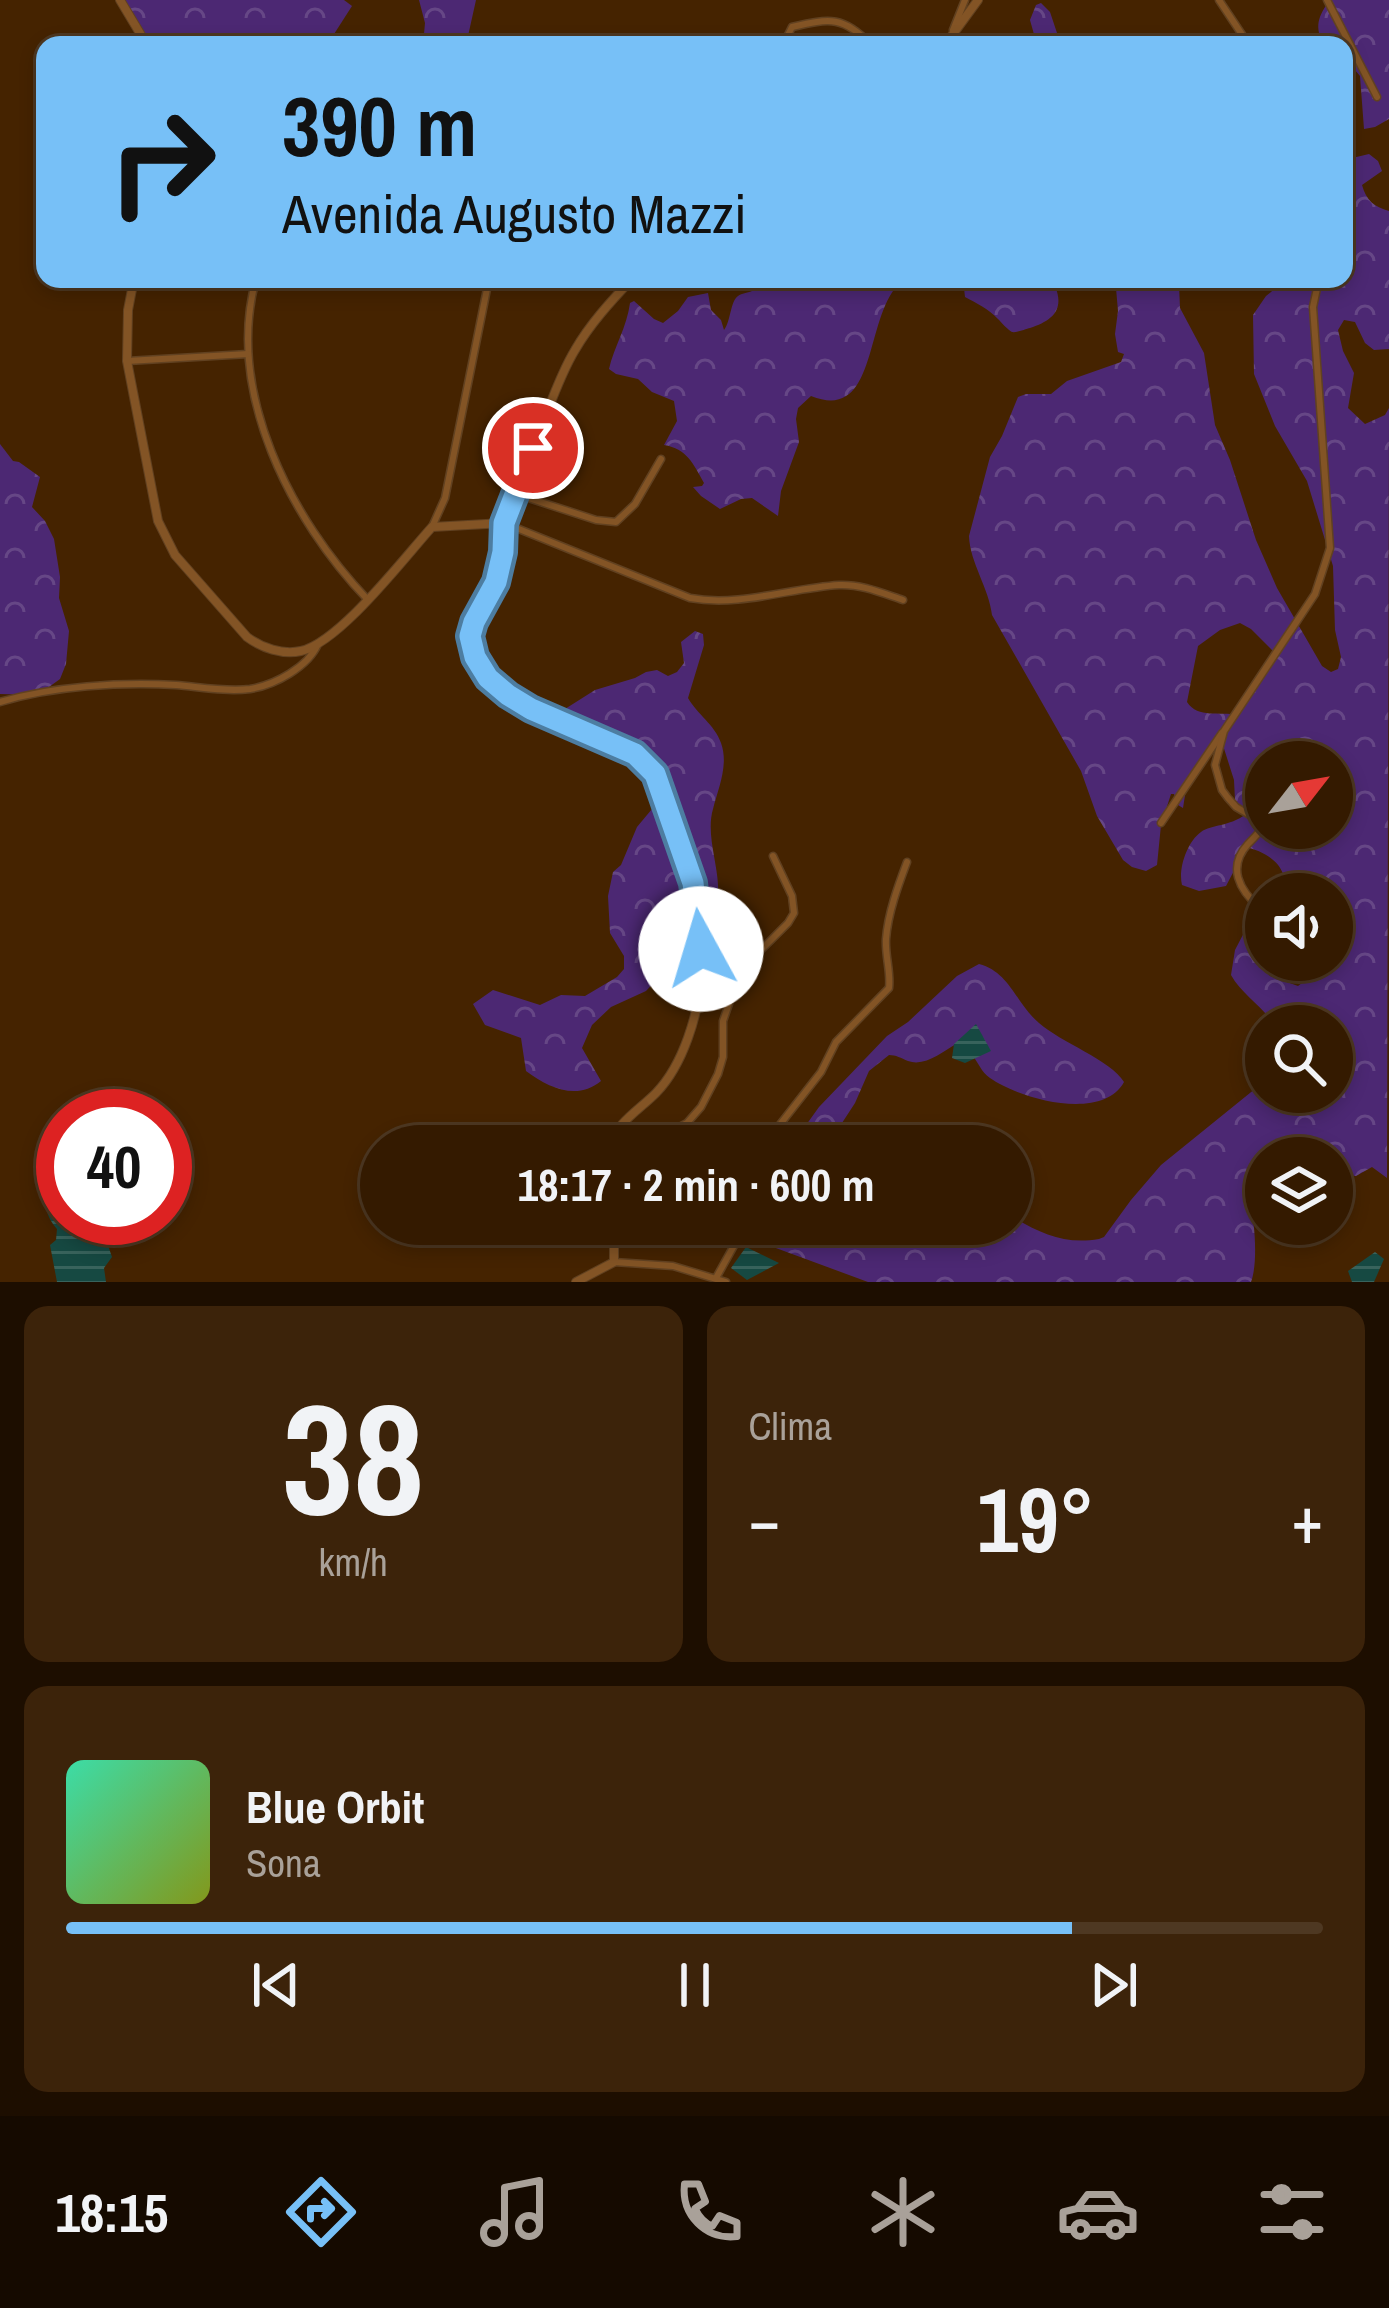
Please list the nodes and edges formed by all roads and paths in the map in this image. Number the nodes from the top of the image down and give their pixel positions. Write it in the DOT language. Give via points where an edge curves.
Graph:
graph roads {
  1 [pos="120,0"];
  2 [pos="964,0"];
  3 [pos="978,0"];
  4 [pos="1219,0"];
  5 [pos="1327,0"];
  6 [pos="142,36"];
  7 [pos="788,36"];
  8 [pos="862,36"];
  9 [pos="950,36"];
  10 [pos="953,36"];
  11 [pos="1243,36"];
  12 [pos="1346,36"];
  13 [pos="1353,50"];
  14 [pos="1377,97"];
  15 [pos="132,288"];
  16 [pos="254,288"];
  17 [pos="487,288"];
  18 [pos="624,288"];
  19 [pos="1316,288"];
  20 [pos="248,354"];
  21 [pos="128,361"];
  22 [pos="661,459"];
  23 [pos="516,494"];
  24 [pos="504,523"];
  25 [pos="432,527"];
  26 [pos="368,600"];
  27 [pos="903,600"];
  28 [pos="318,644"];
  29 [pos="0,702"];
  30 [pos="1225,731"];
  31 [pos="1161,823"];
  32 [pos="773,856"];
  33 [pos="907,862"];
  34 [pos="1245,893"];
  35 [pos="621,1125"];
  36 [pos="685,1125"];
  37 [pos="780,1125"];
  38 [pos="614,1245"];
  39 [pos="734,1245"];
  40 [pos="614,1262"];
  41 [pos="716,1277"];
  42 [pos="576,1282"];
  43 [pos="726,1282"];
  1 -- 6 [label="street"];
  2 -- 9 [label="street"];
  3 -- 10 [label="street"];
  4 -- 11 [label="street"];
  5 -- 12 [label="street"];
  7 -- 8 [label="street" via="792,26 838,22"];
  13 -- 14 [label="street"];
  15 -- 21 [label="street"];
  16 -- 20 [label="street"];
  17 -- 25 [label="street" via="445,498"];
  18 -- 23 [label="street" via="575,350"];
  19 -- 30 [label="street" via="1330,548 1315,594"];
  20 -- 21 [label="street"];
  20 -- 26 [label="street" via="292,497"];
  21 -- 28 [label="street" via="158,520 175,555 260,646 290,652"];
  22 -- 23 [label="street" via="616,521"];
  23 -- 24 [label="street"];
  24 -- 25 [label="street"];
  24 -- 27 [label="street" via="690,598 838,585"];
  24 -- 35 [label="street" via="500,567 470,636 475,657 508,695 646,763 697,904 701,981 677,1066"];
  25 -- 26 [label="street"];
  26 -- 28 [label="street"];
  28 -- 29 [label="street" via="293,670 250,689 53,689"];
  30 -- 31 [label="street"];
  30 -- 34 [label="street" via="1217,777 1262,828 1236,872"];
  32 -- 36 [label="street" via="794,913 730,1001 718,1074"];
  33 -- 37 [label="street" via="889,917 889,988 836,1042"];
  38 -- 40 [label="street"];
  39 -- 41 [label="street"];
  40 -- 41 [label="street"];
  40 -- 42 [label="street"];
  41 -- 43 [label="street"];
}
